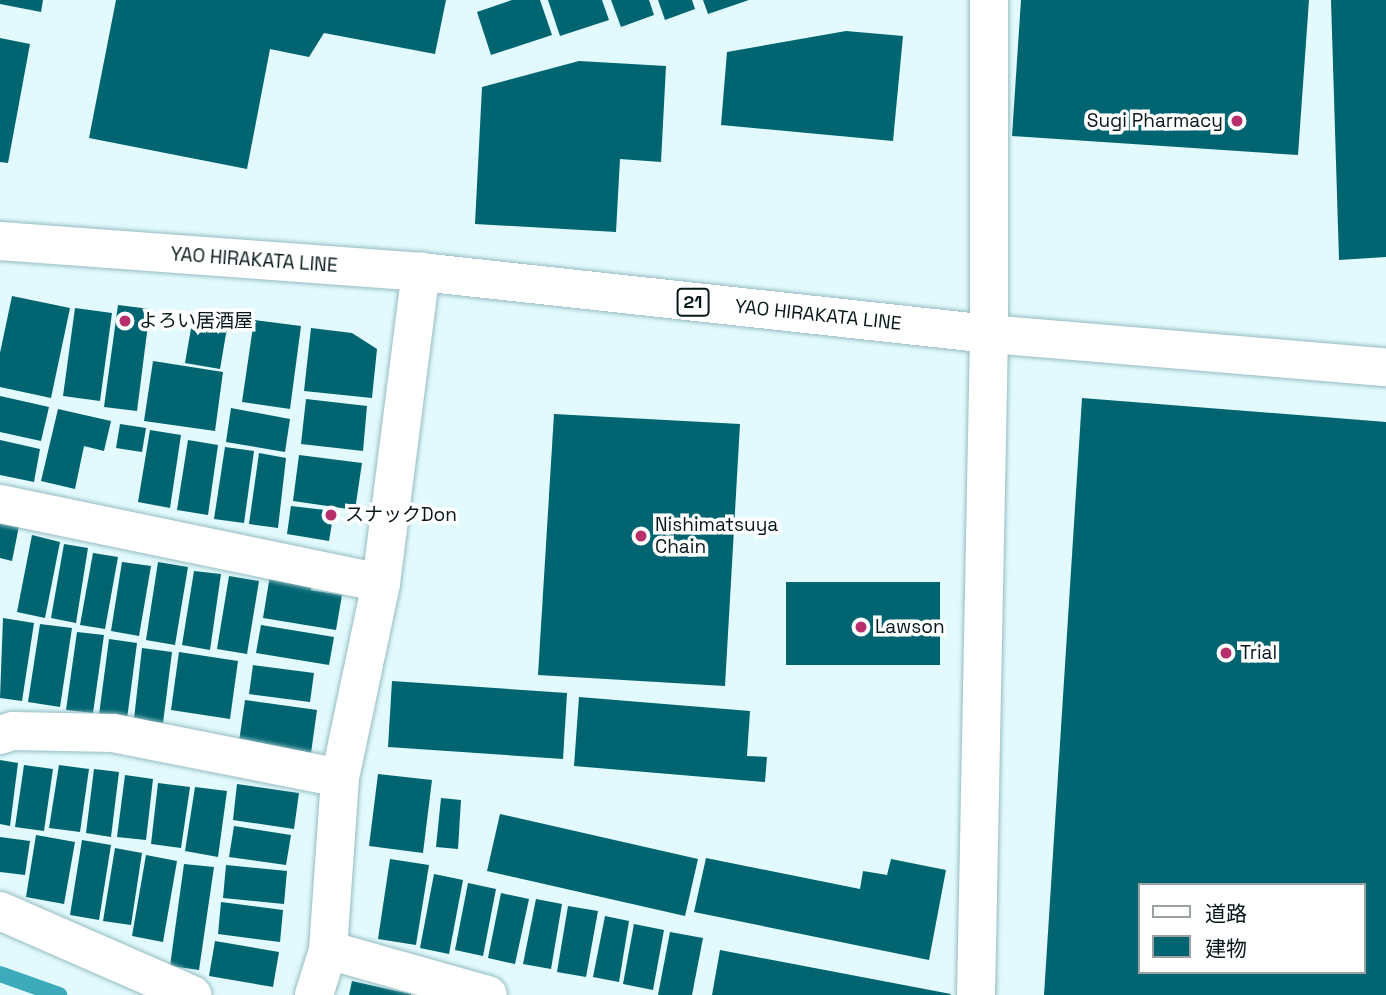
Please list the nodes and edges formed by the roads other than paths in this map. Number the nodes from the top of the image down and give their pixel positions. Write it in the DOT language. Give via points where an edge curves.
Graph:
graph roads {
  1 [pos="989,0"];
  2 [pos="0,241"];
  3 [pos="421,272"];
  4 [pos="989,334"];
  5 [pos="1386,367"];
  6 [pos="0,504"];
  7 [pos="381,583"];
  8 [pos="0,735"];
  9 [pos="340,778"];
  10 [pos="0,911"];
  11 [pos="328,950"];
  12 [pos="192,995"];
  13 [pos="314,995"];
  14 [pos="488,995"];
  15 [pos="976,995"];
  1 -- 4 [label="street"];
  2 -- 3 [label="street, YAO HIRAKATA LINE / 21"];
  3 -- 4 [label="street, YAO HIRAKATA LINE / 21"];
  3 -- 7 [label="street"];
  4 -- 5 [label="street, YAO HIRAKATA LINE / 21"];
  4 -- 15 [label="street"];
  6 -- 7 [label="street"];
  7 -- 9 [label="street"];
  8 -- 9 [label="street" via="13,731 113,733"];
  9 -- 11 [label="street"];
  10 -- 12 [label="street"];
  11 -- 13 [label="street"];
  11 -- 14 [label="street"];
}
